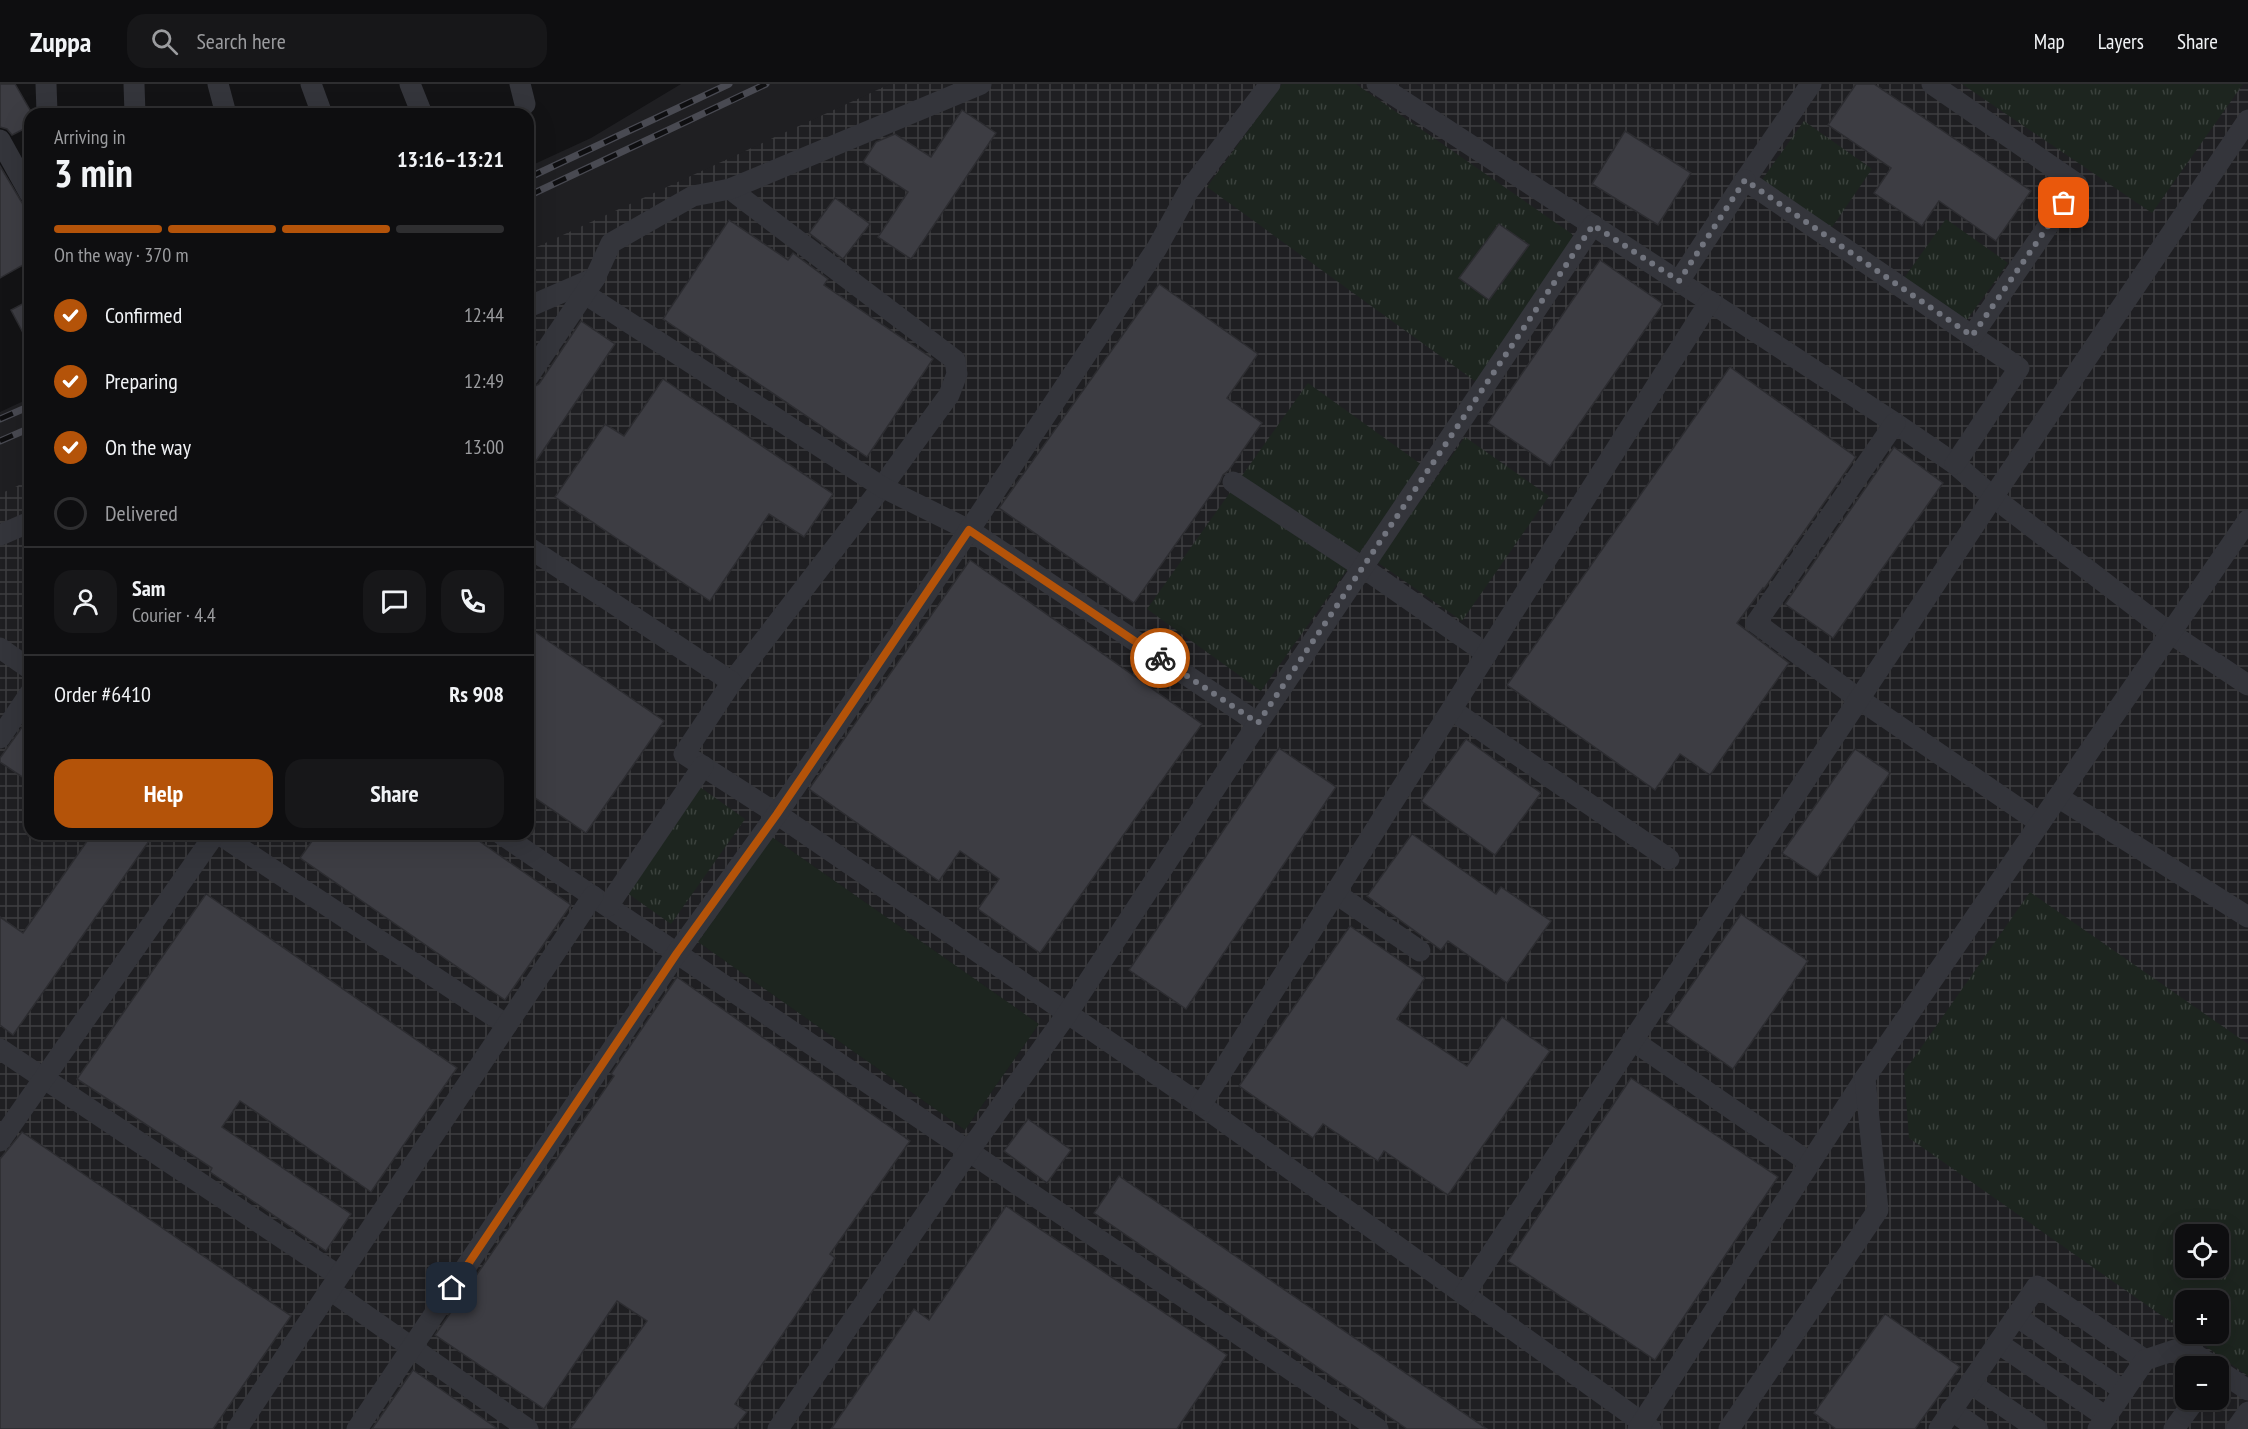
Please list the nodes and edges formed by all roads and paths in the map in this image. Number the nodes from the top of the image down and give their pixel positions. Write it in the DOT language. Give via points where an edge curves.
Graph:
graph roads {
  1 [pos="46,84"];
  2 [pos="134,84"];
  3 [pos="218,84"];
  4 [pos="311,84"];
  5 [pos="410,84"];
  6 [pos="981,84"];
  7 [pos="1270,84"];
  8 [pos="1377,84"];
  9 [pos="1811,84"];
  10 [pos="1932,84"];
  11 [pos="47,108"];
  12 [pos="135,108"];
  13 [pos="224,108"];
  14 [pos="319,108"];
  15 [pos="420,108"];
  16 [pos="2248,120"];
  17 [pos="0,140"];
  18 [pos="1745,180"];
  19 [pos="24,183"];
  20 [pos="730,189"];
  21 [pos="1593,225"];
  22 [pos="1679,281"];
  23 [pos="590,286"];
  24 [pos="1710,302"];
  25 [pos="534,305"];
  26 [pos="1972,336"];
  27 [pos="534,368"];
  28 [pos="1895,423"];
  29 [pos="1955,464"];
  30 [pos="1233,482"];
  31 [pos="882,487"];
  32 [pos="1993,497"];
  33 [pos="2248,520"];
  34 [pos="24,525"];
  35 [pos="969,530"];
  36 [pos="0,535"];
  37 [pos="534,551"];
  38 [pos="1362,567"];
  39 [pos="2170,633"];
  40 [pos="0,648"];
  41 [pos="1487,654"];
  42 [pos="24,665"];
  43 [pos="732,681"];
  44 [pos="2248,685"];
  45 [pos="1859,699"];
  46 [pos="24,702"];
  47 [pos="1452,710"];
  48 [pos="1258,723"];
  49 [pos="0,738"];
  50 [pos="703,766"];
  51 [pos="2058,797"];
  52 [pos="777,814"];
  53 [pos="2040,823"];
  54 [pos="210,840"];
  55 [pos="228,840"];
  56 [pos="510,840"];
  57 [pos="1669,859"];
  58 [pos="1335,893"];
  59 [pos="601,901"];
  60 [pos="2248,917"];
  61 [pos="1420,951"];
  62 [pos="677,953"];
  63 [pos="1067,1014"];
  64 [pos="507,1025"];
  65 [pos="1632,1040"];
  66 [pos="0,1049"];
  67 [pos="1865,1078"];
  68 [pos="44,1079"];
  69 [pos="1201,1105"];
  70 [pos="0,1141"];
  71 [pos="969,1151"];
  72 [pos="1810,1163"];
  73 [pos="334,1283"];
  74 [pos="1464,1295"];
  75 [pos="2016,1316"];
  76 [pos="1998,1343"];
  77 [pos="413,1347"];
  78 [pos="2198,1356"];
  79 [pos="2145,1360"];
  80 [pos="2229,1377"];
  81 [pos="1970,1383"];
  82 [pos="2248,1390"];
  83 [pos="2124,1391"];
  84 [pos="1952,1410"];
  85 [pos="2188,1410"];
  86 [pos="2248,1412"];
  87 [pos="2102,1423"];
  88 [pos="1644,1427"];
  89 [pos="237,1429"];
  90 [pos="357,1429"];
  91 [pos="528,1429"];
  92 [pos="778,1429"];
  93 [pos="1378,1429"];
  94 [pos="1729,1429"];
  95 [pos="1938,1429"];
  96 [pos="1978,1429"];
  97 [pos="2037,1429"];
  98 [pos="2174,1429"];
  99 [pos="2236,1429"];
  1 -- 11 [label="street"];
  2 -- 12 [label="street"];
  3 -- 13 [label="street"];
  4 -- 14 [label="street"];
  5 -- 15 [label="street"];
  6 -- 20 [label="street"];
  7 -- 35 [label="street" via="1189,190 1157,248"];
  8 -- 21 [label="street"];
  9 -- 18 [label="street"];
  10 -- 26 [label="street" via="2077,184"];
  16 -- 32 [label="street"];
  17 -- 19 [label="street"];
  18 -- 22 [label="street"];
  18 -- 26 [label="street"];
  20 -- 23 [label="street" via="693,196 611,243"];
  20 -- 31 [label="street" via="955,360 957,374 949,395"];
  21 -- 22 [label="street"];
  21 -- 38 [label="street"];
  22 -- 24 [label="street"];
  23 -- 25 [label="street"];
  23 -- 27 [label="street"];
  23 -- 31 [label="street"];
  24 -- 28 [label="street"];
  24 -- 41 [label="street"];
  26 -- 29 [label="street" via="2019,368"];
  28 -- 29 [label="street"];
  28 -- 45 [label="street" via="1756,623"];
  29 -- 32 [label="street"];
  30 -- 38 [label="street"];
  31 -- 35 [label="street"];
  31 -- 43 [label="street"];
  32 -- 39 [label="street"];
  32 -- 45 [label="street"];
  33 -- 39 [label="street"];
  34 -- 36 [label="street"];
  35 -- 48 [label="street"];
  35 -- 52 [label="street"];
  37 -- 43 [label="street"];
  38 -- 41 [label="street"];
  38 -- 48 [label="street"];
  39 -- 44 [label="street"];
  39 -- 51 [label="street"];
  40 -- 42 [label="street"];
  41 -- 47 [label="street"];
  43 -- 50 [label="street" via="684,754"];
  45 -- 53 [label="street"];
  45 -- 65 [label="street"];
  46 -- 49 [label="street"];
  47 -- 57 [label="street"];
  47 -- 58 [label="street"];
  48 -- 63 [label="street"];
  50 -- 52 [label="street"];
  50 -- 59 [label="street"];
  51 -- 53 [label="street"];
  51 -- 60 [label="street"];
  52 -- 62 [label="street"];
  52 -- 63 [label="street"];
  53 -- 67 [label="street"];
  54 -- 68 [label="street"];
  55 -- 64 [label="street"];
  56 -- 59 [label="street"];
  58 -- 61 [label="street"];
  58 -- 69 [label="street"];
  59 -- 62 [label="street"];
  59 -- 64 [label="street"];
  62 -- 71 [label="street"];
  62 -- 77 [label="street"];
  63 -- 69 [label="street"];
  63 -- 71 [label="street"];
  64 -- 73 [label="street"];
  65 -- 72 [label="street"];
  65 -- 74 [label="street"];
  66 -- 68 [label="street"];
  67 -- 72 [label="street"];
  67 -- 94 [label="street" via="1878,1210"];
  68 -- 70 [label="street"];
  68 -- 73 [label="street"];
  69 -- 74 [label="street"];
  71 -- 92 [label="street"];
  71 -- 93 [label="street"];
  72 -- 88 [label="street"];
  73 -- 77 [label="street"];
  73 -- 89 [label="street"];
  74 -- 88 [label="street"];
  75 -- 76 [label="street"];
  75 -- 79 [label="street" via="2037,1286"];
  75 -- 83 [label="street"];
  76 -- 81 [label="street"];
  76 -- 87 [label="street"];
  77 -- 90 [label="street"];
  77 -- 91 [label="street"];
  78 -- 79 [label="street" via="2184,1347"];
  79 -- 83 [label="street"];
  80 -- 82 [label="street"];
  81 -- 84 [label="street"];
  81 -- 97 [label="street"];
  83 -- 87 [label="street"];
  84 -- 95 [label="street"];
  84 -- 96 [label="street"];
  85 -- 98 [label="street"];
  86 -- 99 [label="street"];
}
